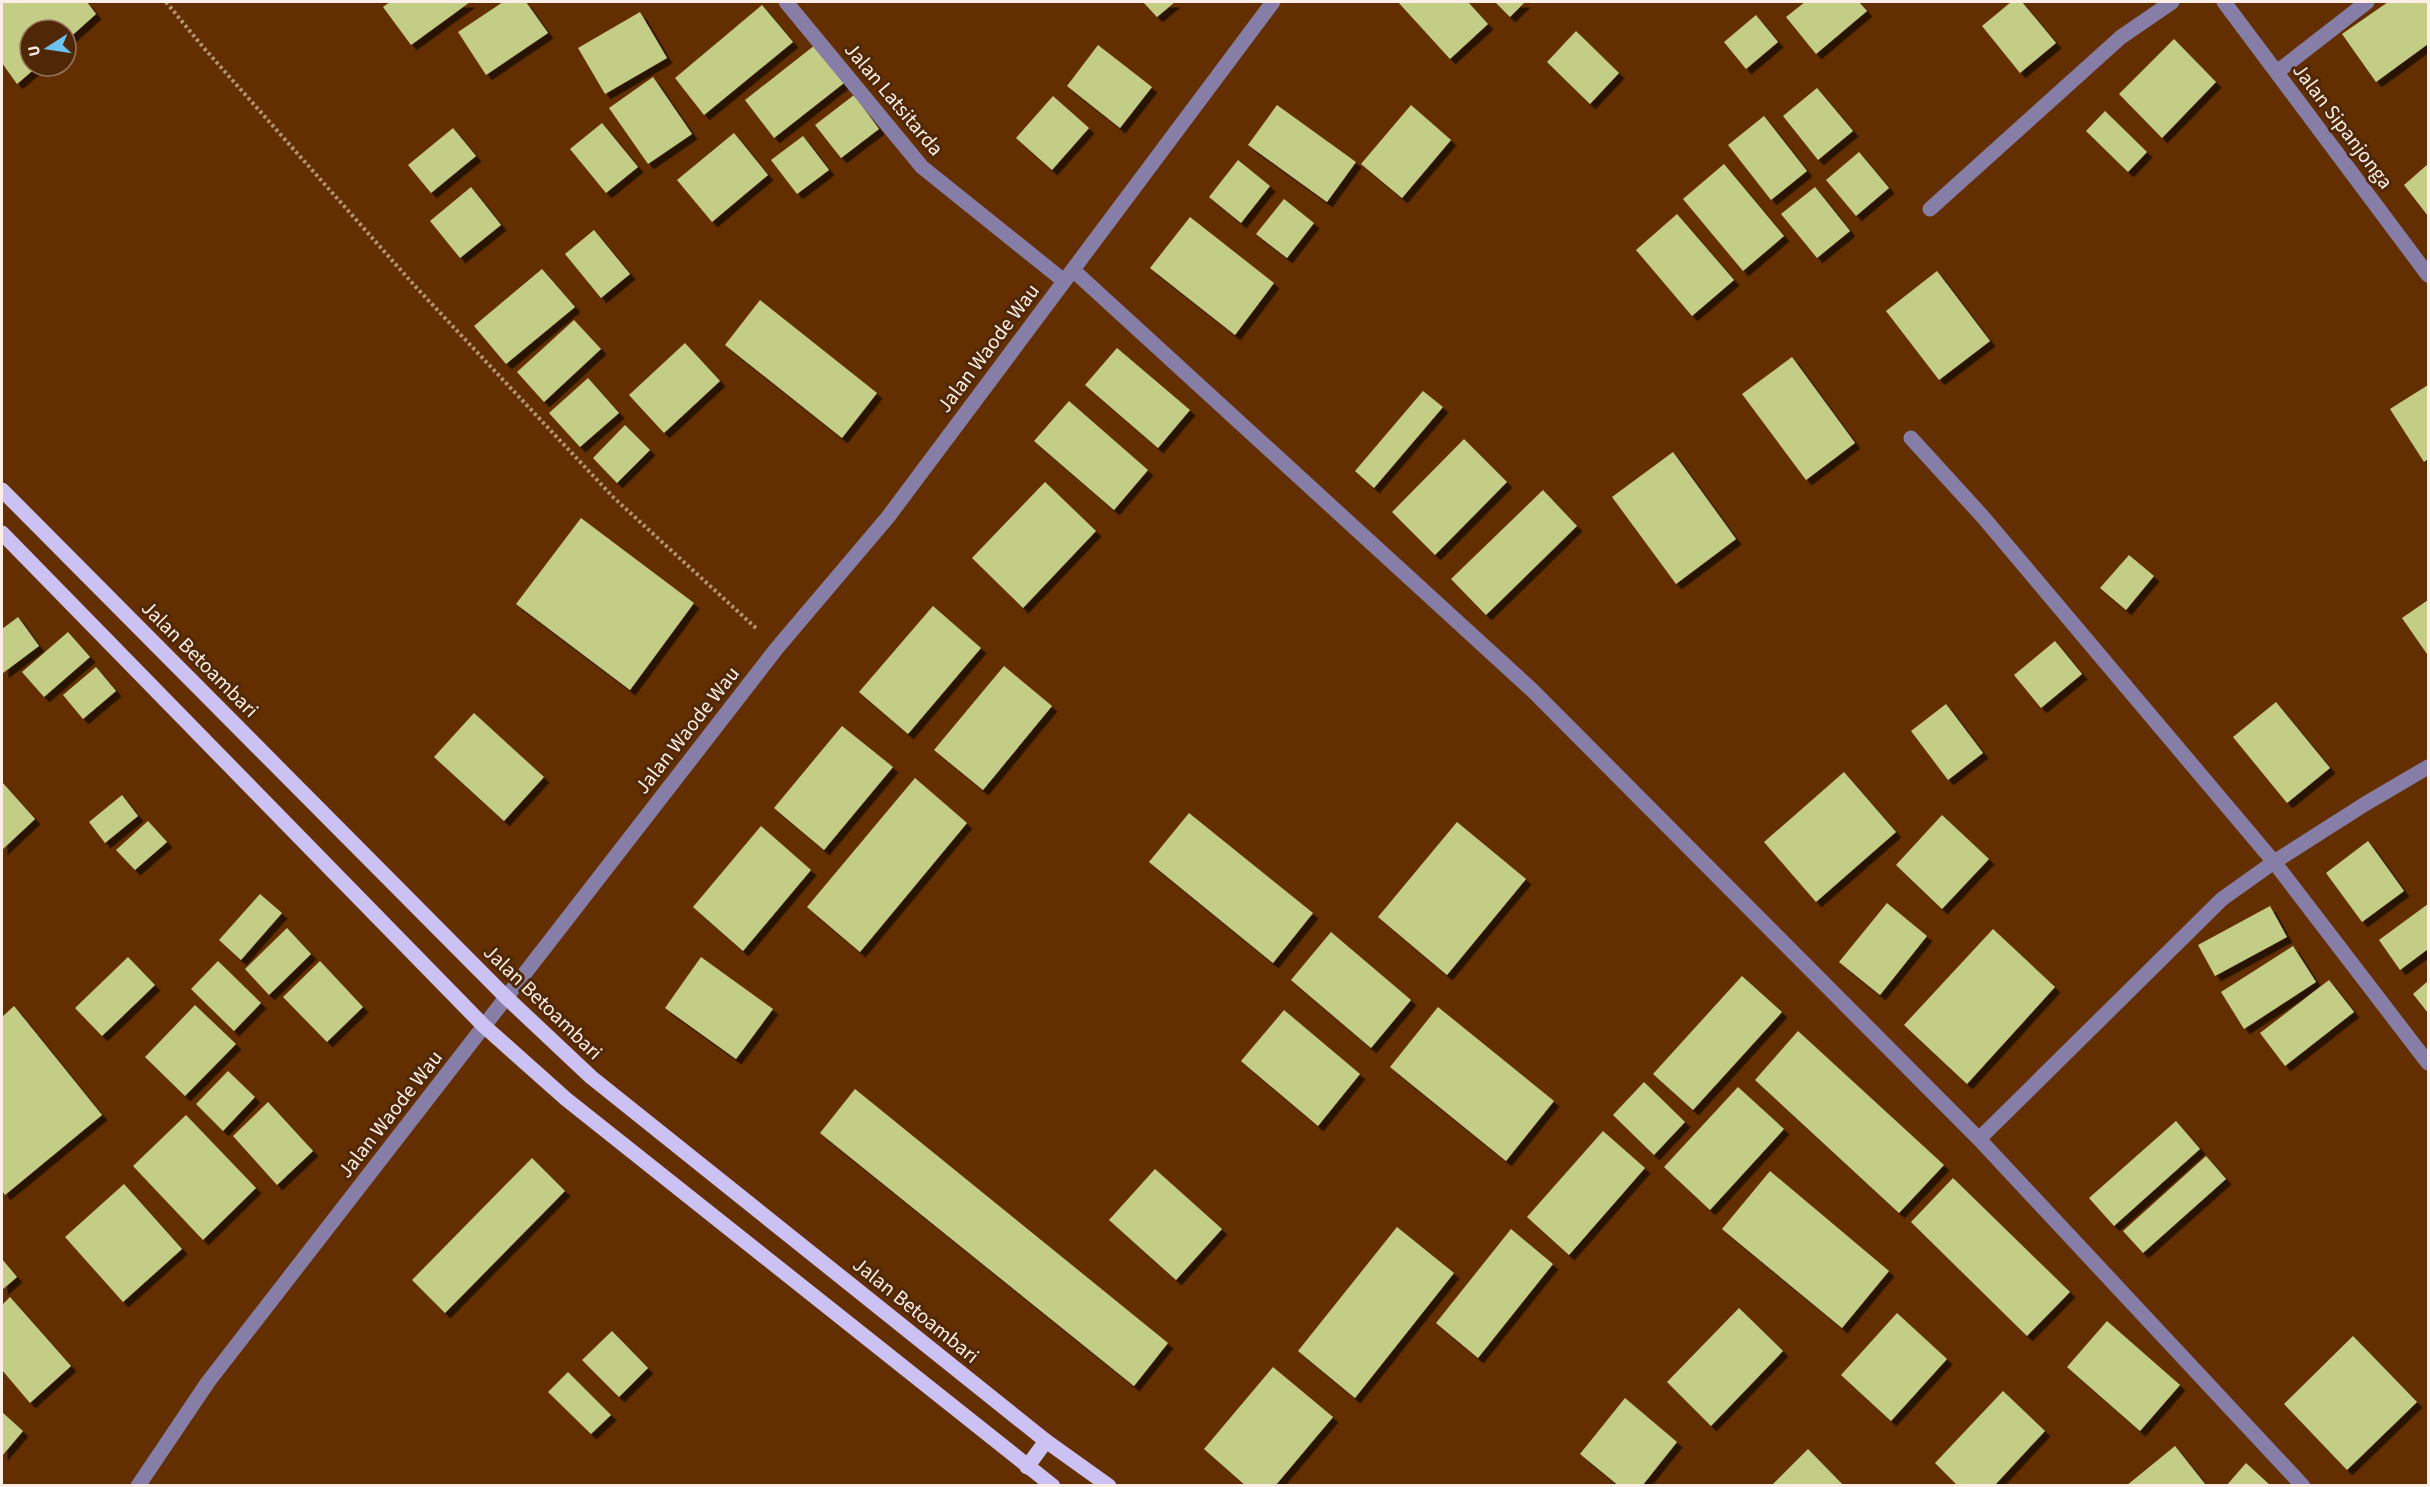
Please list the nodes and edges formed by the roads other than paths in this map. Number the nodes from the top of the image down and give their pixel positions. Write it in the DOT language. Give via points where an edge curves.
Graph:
graph roads {
  1 [pos="786,2"];
  2 [pos="1273,2"];
  3 [pos="2172,2"];
  4 [pos="2224,2"];
  5 [pos="2367,2"];
  6 [pos="2277,72"];
  7 [pos="1930,209"];
  8 [pos="1069,275"];
  9 [pos="2428,275"];
  10 [pos="1911,438"];
  11 [pos="2,490"];
  12 [pos="2,533"];
  13 [pos="2428,767"];
  14 [pos="2274,862"];
  15 [pos="507,998"];
  16 [pos="484,1026"];
  17 [pos="2428,1063"];
  18 [pos="1979,1139"];
  19 [pos="1046,1441"];
  20 [pos="1027,1467"];
  21 [pos="138,1485"];
  22 [pos="1053,1485"];
  23 [pos="1109,1485"];
  24 [pos="2303,1485"];
  1 -- 8 [label="street, Jalan Latsitarda" via="922,167"];
  2 -- 8 [label="street, Jalan Waode Wau"];
  3 -- 7 [label="street" via="2121,37"];
  4 -- 6 [label="street, Jalan Sipanjonga"];
  5 -- 6 [label="street"];
  6 -- 9 [label="street, Jalan Sipanjonga"];
  8 -- 15 [label="street, Jalan Waode Wau" via="888,516 777,648"];
  8 -- 18 [label="street, Jalan Latsitarda" via="1532,690"];
  10 -- 14 [label="street" via="1983,517"];
  11 -- 15 [label="main road, Jalan Betoambari"];
  12 -- 16 [label="main road"];
  13 -- 14 [label="street"];
  14 -- 17 [label="street"];
  14 -- 18 [label="street" via="2222,899"];
  15 -- 16 [label="street, Jalan Waode Wau"];
  15 -- 19 [label="main road, Jalan Betoambari" via="591,1077"];
  16 -- 20 [label="main road" via="566,1099"];
  16 -- 21 [label="street, Jalan Waode Wau" via="208,1382"];
  18 -- 24 [label="street, Jalan Latsitarda"];
  19 -- 20 [label="main road"];
  19 -- 23 [label="main road, Jalan Betoambari"];
  20 -- 22 [label="main road"];
}
